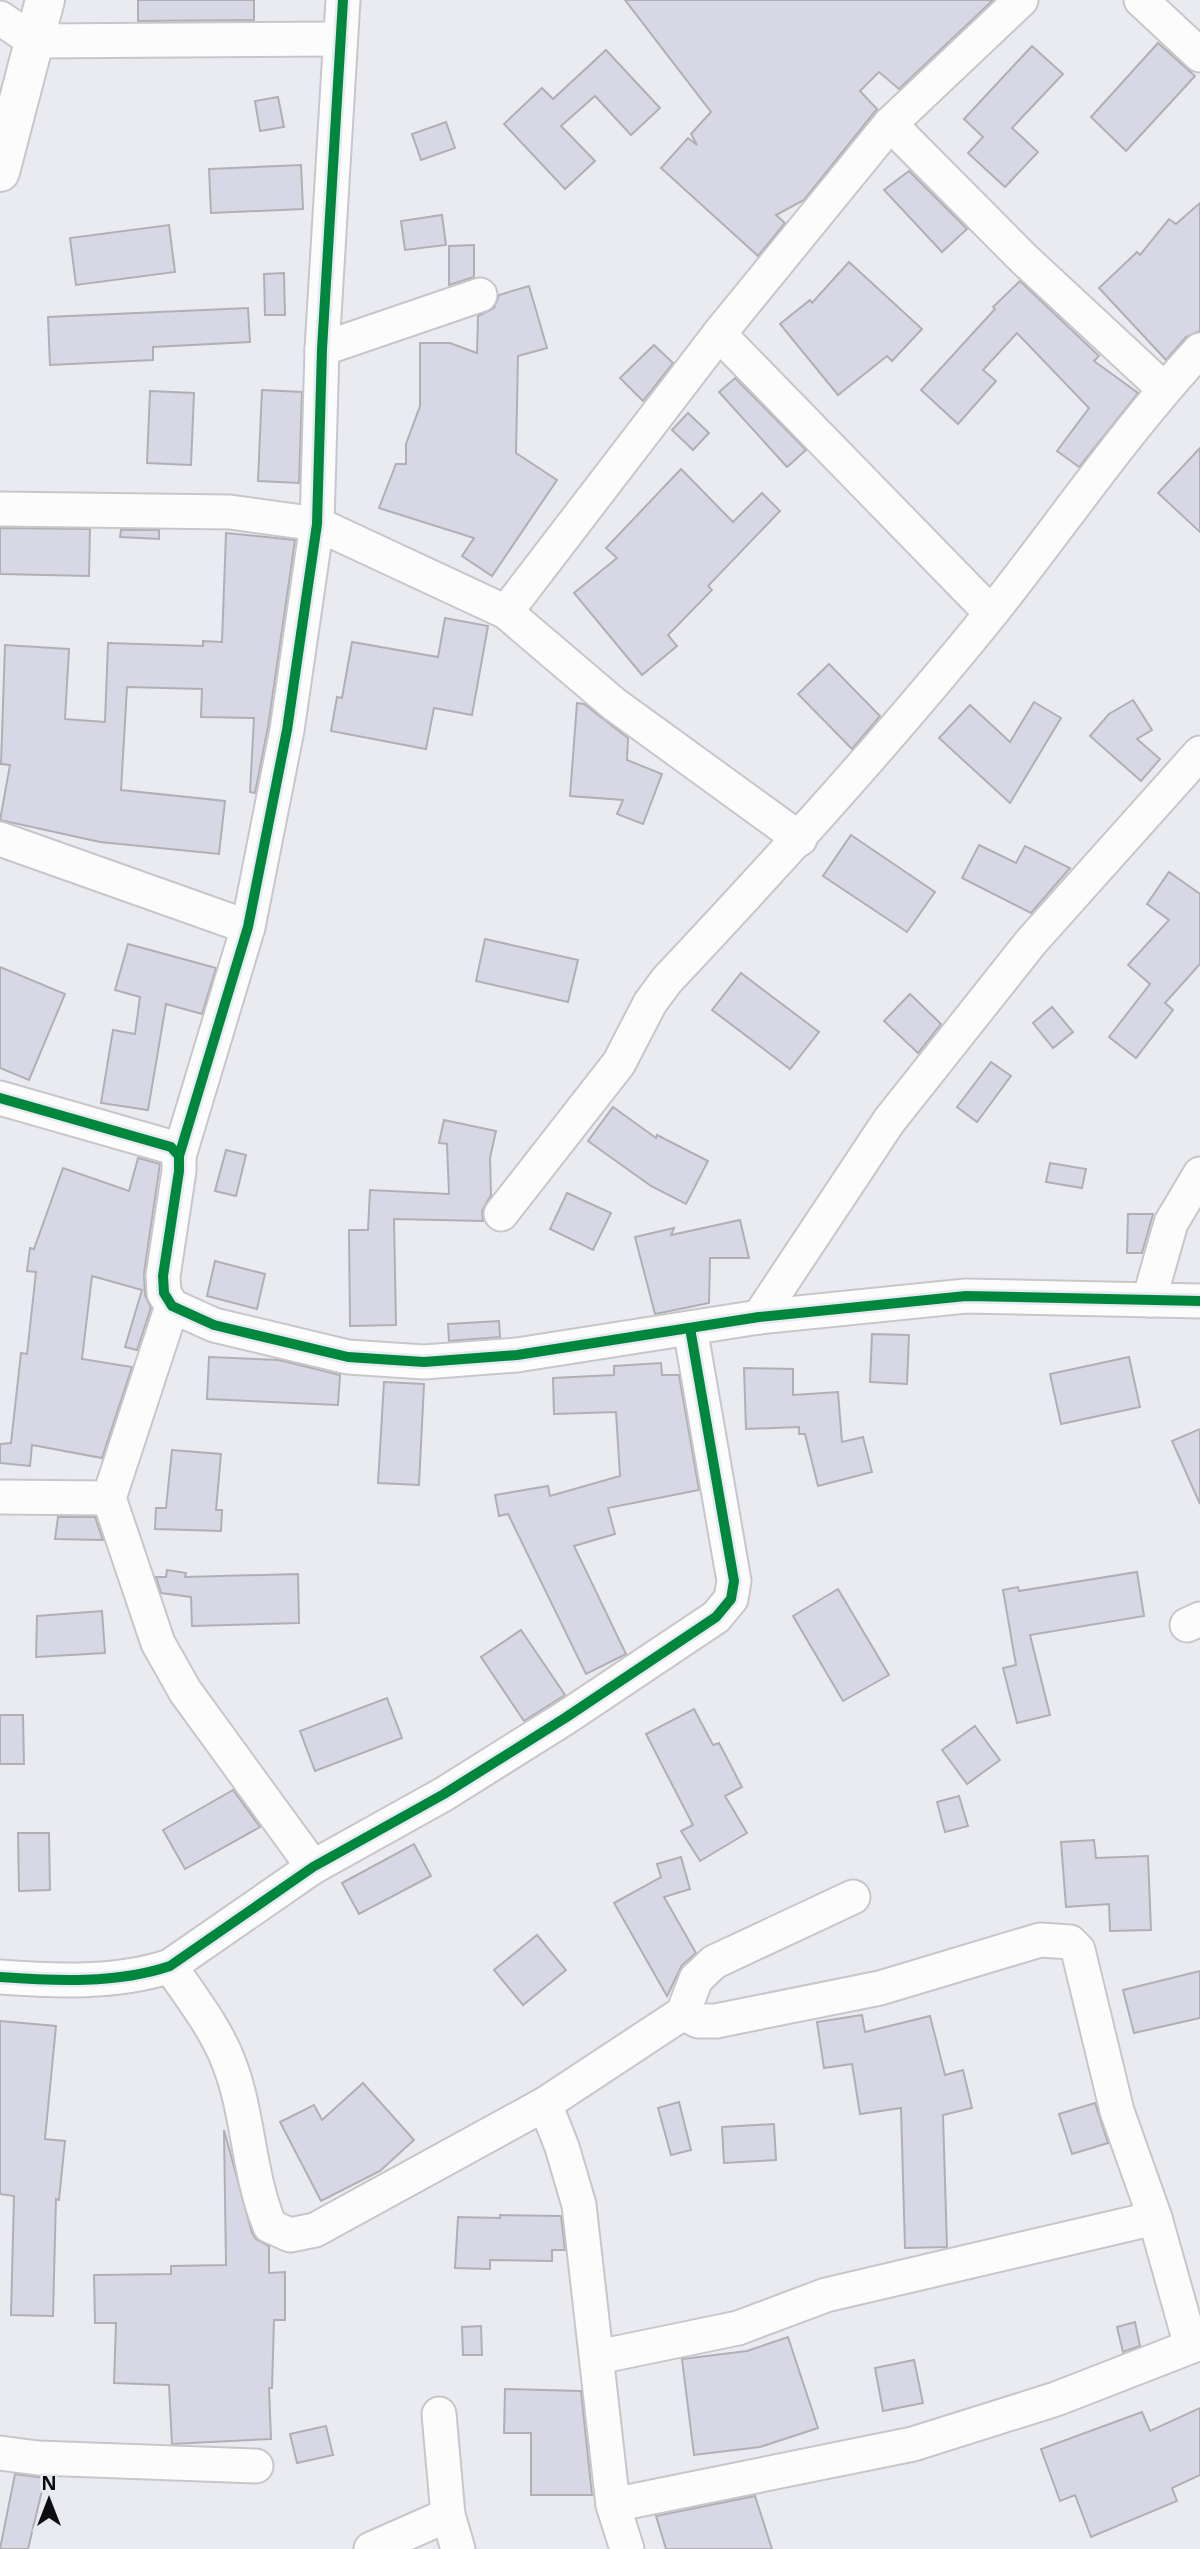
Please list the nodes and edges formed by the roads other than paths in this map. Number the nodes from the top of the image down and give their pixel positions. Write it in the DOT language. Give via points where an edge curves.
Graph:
graph roads {
  1 [pos="45,0"];
  2 [pos="343,0"];
  3 [pos="1021,0"];
  4 [pos="1148,2"];
  5 [pos="0,18"];
  6 [pos="340,39"];
  7 [pos="34,41"];
  8 [pos="1200,55"];
  9 [pos="890,124"];
  10 [pos="0,172"];
  11 [pos="480,295"];
  12 [pos="719,334"];
  13 [pos="321,349"];
  14 [pos="1200,350"];
  15 [pos="1164,389"];
  16 [pos="0,509"];
  17 [pos="317,524"];
  18 [pos="506,612"];
  19 [pos="991,613"];
  20 [pos="1200,752"];
  21 [pos="0,839"];
  22 [pos="800,839"];
  23 [pos="248,927"];
  24 [pos="0,1098"];
  25 [pos="178,1156"];
  26 [pos="1200,1174"];
  27 [pos="501,1214"];
  28 [pos="1149,1300"];
  29 [pos="1200,1301"];
  30 [pos="172,1306"];
  31 [pos="759,1317"];
  32 [pos="690,1328"];
  33 [pos="0,1497"];
  34 [pos="109,1498"];
  35 [pos="313,1867"];
  36 [pos="853,1897"];
  37 [pos="170,1966"];
  38 [pos="0,1977"];
  39 [pos="683,2013"];
  40 [pos="545,2104"];
  41 [pos="1155,2218"];
  42 [pos="1196,2344"];
  43 [pos="598,2357"];
  44 [pos="439,2414"];
  45 [pos="0,2453"];
  46 [pos="256,2466"];
  47 [pos="613,2505"];
  48 [pos="448,2515"];
  49 [pos="371,2549"];
  50 [pos="458,2549"];
  51 [pos="627,2549"];
  1 -- 7 [label="main road"];
  2 -- 6 [label="street"];
  3 -- 9 [label="street"];
  4 -- 8 [label="street"];
  5 -- 7 [label="street"];
  6 -- 7 [label="street"];
  6 -- 13 [label="street"];
  7 -- 10 [label="main road"];
  9 -- 12 [label="street"];
  9 -- 15 [label="street" via="1024,259"];
  11 -- 13 [label="street"];
  12 -- 18 [label="street"];
  12 -- 19 [label="street"];
  13 -- 17 [label="street"];
  14 -- 15 [label="street"];
  15 -- 19 [label="street"];
  16 -- 17 [label="street" via="230,513"];
  17 -- 18 [label="street"];
  17 -- 23 [label="street" via="288,730"];
  18 -- 22 [label="street" via="614,704"];
  19 -- 22 [label="street"];
  20 -- 31 [label="street" via="1031,942 888,1121"];
  21 -- 23 [label="street"];
  22 -- 27 [label="street" via="667,980 619,1063"];
  23 -- 25 [label="street"];
  24 -- 25 [label="street" via="160,1142"];
  25 -- 30 [label="street" via="163,1276 164,1293"];
  26 -- 28 [label="street" via="1171,1223"];
  28 -- 29 [label="street"];
  28 -- 31 [label="street" via="966,1296"];
  30 -- 32 [label="street" via="214,1325 348,1357 424,1362 517,1355"];
  30 -- 34 [label="street"];
  31 -- 32 [label="street"];
  32 -- 35 [label="street" via="734,1581 731,1599 716,1617 554,1725 444,1794"];
  33 -- 34 [label="street"];
  34 -- 35 [label="street" via="158,1643 185,1691"];
  35 -- 37 [label="street"];
  36 -- 39 [label="street" via="714,1962 696,1979"];
  37 -- 38 [label="street" via="132,1975 41,1980"];
  37 -- 40 [label="street" via="230,2064 261,2204 270,2226 290,2235 315,2230"];
  39 -- 40 [label="street"];
  39 -- 41 [label="street" via="698,2021 716,2021 880,1988 1040,1940 1070,1942 1078,1950 1116,2111"];
  40 -- 43 [label="street" via="579,2205"];
  41 -- 42 [label="street"];
  41 -- 43 [label="street" via="827,2295 738,2328"];
  42 -- 47 [label="street" via="1056,2399 913,2444"];
  43 -- 47 [label="street"];
  44 -- 48 [label="street"];
  45 -- 46 [label="street"];
  47 -- 51 [label="street"];
  48 -- 49 [label="street"];
  48 -- 50 [label="street"];
}
